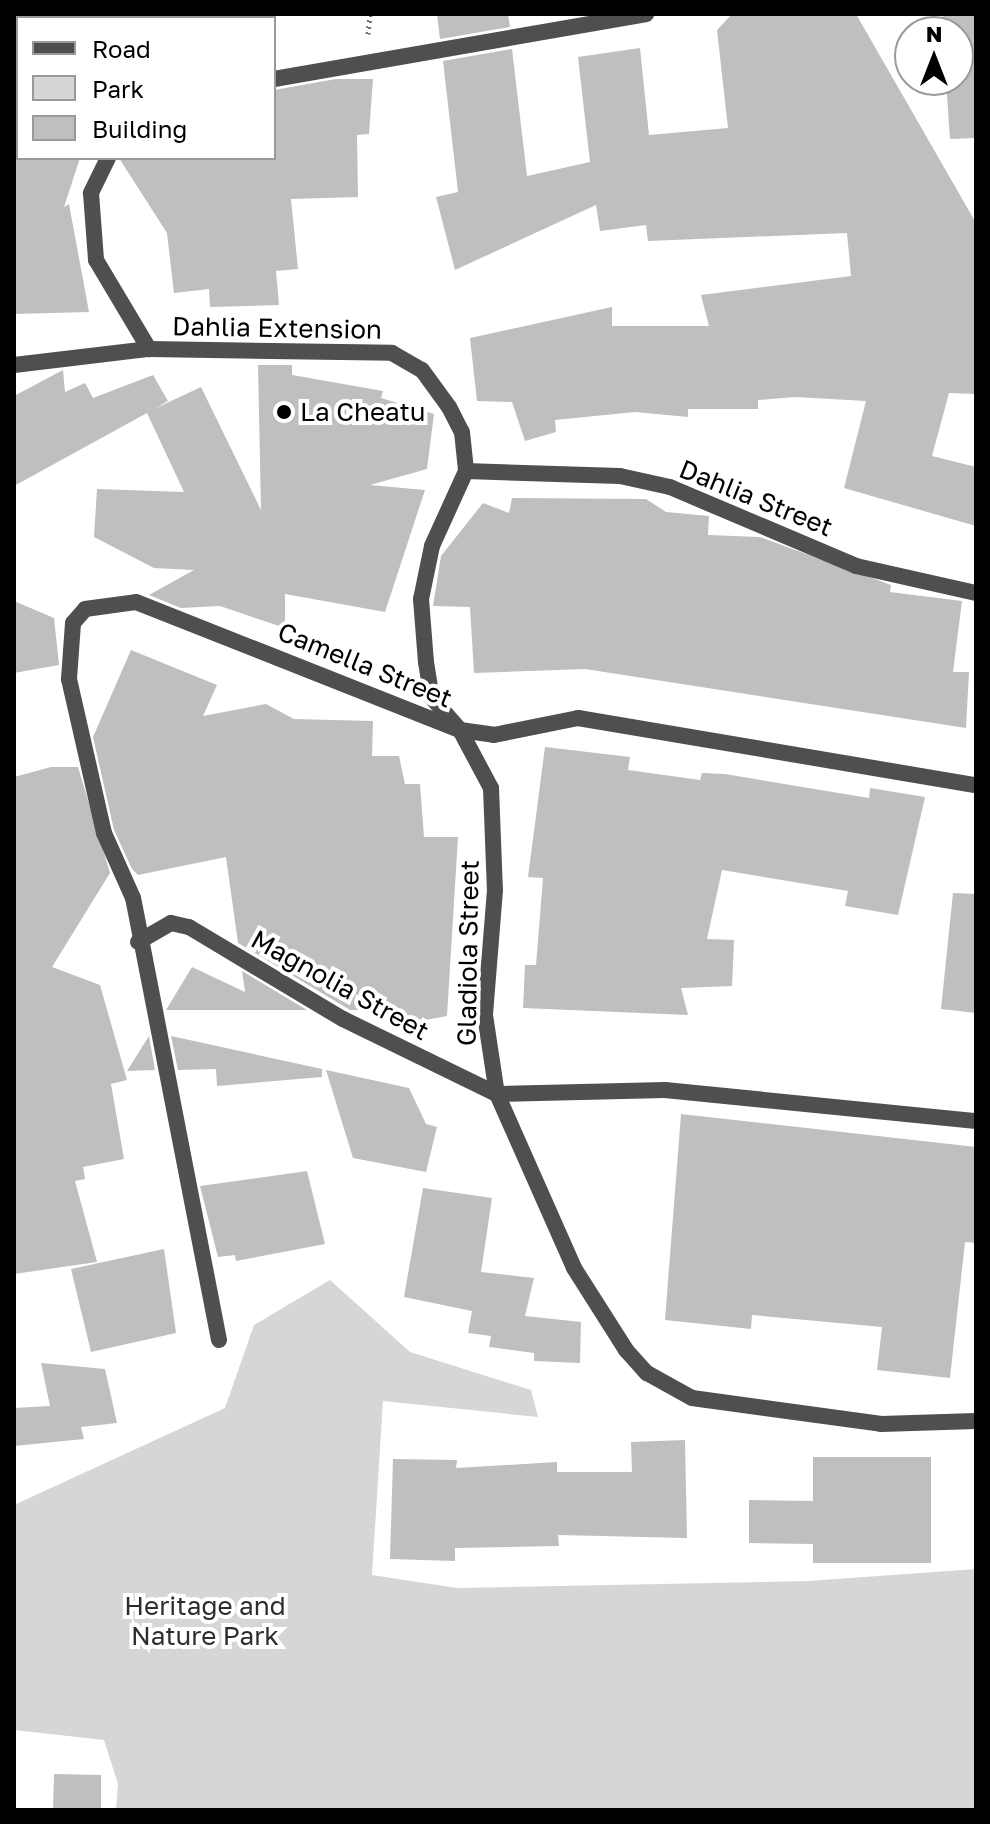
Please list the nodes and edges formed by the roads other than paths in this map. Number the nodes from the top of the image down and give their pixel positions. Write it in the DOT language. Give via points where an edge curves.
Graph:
graph roads {
  1 [pos="646,14"];
  2 [pos="276,79"];
  3 [pos="107,160"];
  4 [pos="149,349"];
  5 [pos="14,365"];
  6 [pos="466,471"];
  7 [pos="976,593"];
  8 [pos="460,730"];
  9 [pos="976,785"];
  10 [pos="138,942"];
  11 [pos="497,1094"];
  12 [pos="976,1121"];
  13 [pos="219,1340"];
  14 [pos="976,1421"];
  1 -- 2 [label="street"];
  3 -- 4 [label="street" via="91,193 96,260"];
  4 -- 5 [label="street, Dahlia Extension"];
  4 -- 6 [label="street, Dahlia Extension" via="392,353 422,370 449,407 462,432"];
  6 -- 7 [label="street, Dahlia Street" via="620,476 670,487 856,566"];
  6 -- 8 [label="street, Gladiola Street" via="432,546 421,599 432,698"];
  8 -- 9 [label="street, Camella Street" via="494,735 578,718"];
  8 -- 10 [label="street, Camella Street" via="136,602 85,609 73,623 69,679 104,833 133,898"];
  8 -- 11 [label="street, Gladiola Street" via="491,788 485,1015"];
  10 -- 11 [label="street, Magnolia Street" via="171,923 189,927 343,1019"];
  10 -- 13 [label="street"];
  11 -- 12 [label="street, Magnolia Street" via="665,1090"];
  11 -- 14 [label="street, Gladiola Street" via="574,1268 626,1350 655,1378 730,1407 881,1424"];
}
